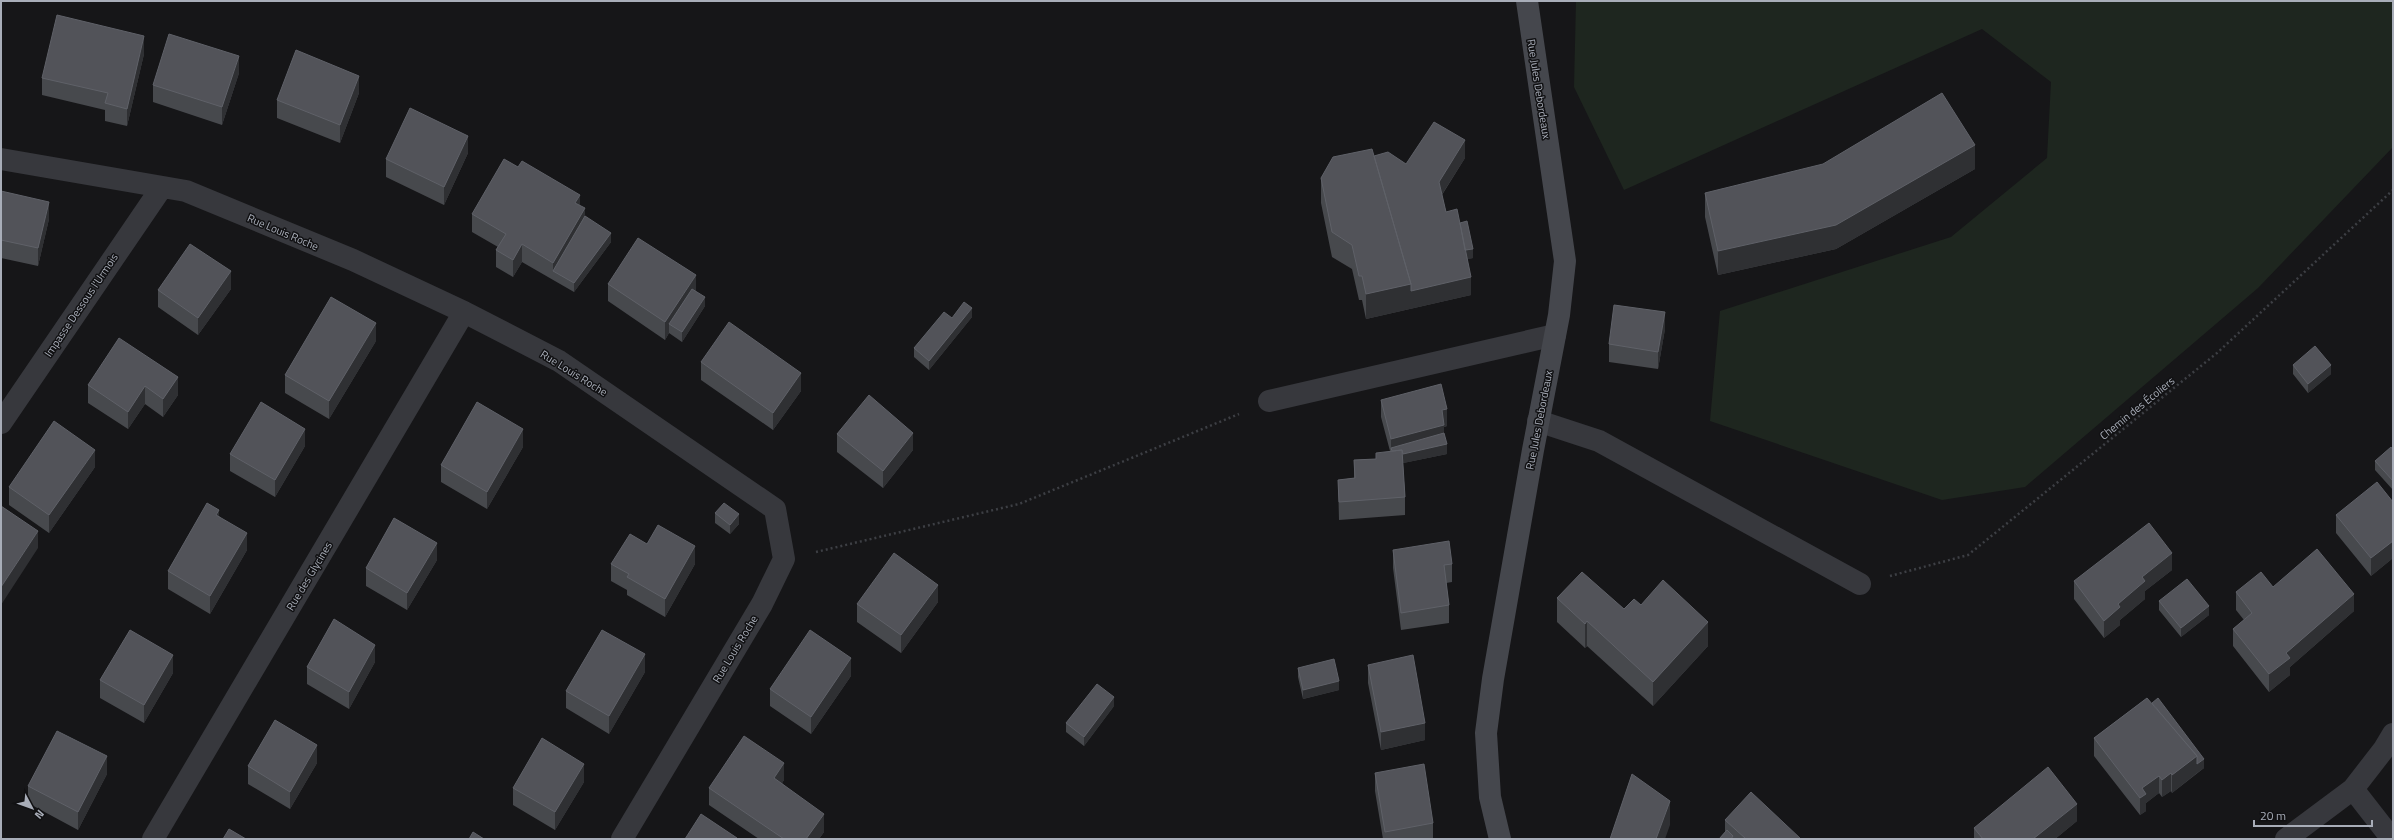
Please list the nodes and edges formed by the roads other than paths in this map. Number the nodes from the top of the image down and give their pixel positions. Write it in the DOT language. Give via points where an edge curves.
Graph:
graph roads {
  1 [pos="1527,1"];
  2 [pos="1,159"];
  3 [pos="162,187"];
  4 [pos="464,312"];
  5 [pos="1555,335"];
  6 [pos="1269,402"];
  7 [pos="1538,421"];
  8 [pos="1,423"];
  9 [pos="1860,584"];
  10 [pos="2393,734"];
  11 [pos="2353,790"];
  12 [pos="153,839"];
  13 [pos="622,839"];
  14 [pos="1500,839"];
  15 [pos="2286,839"];
  16 [pos="2392,839"];
  1 -- 5 [label="street, Rue Jules Debordeaux" via="1565,261"];
  2 -- 3 [label="street, Rue Louis Roche"];
  3 -- 4 [label="street, Rue Louis Roche" via="186,191 353,260"];
  3 -- 8 [label="street, Impasse Dessous l'Urmois"];
  4 -- 12 [label="street, Rue des Glycines"];
  4 -- 13 [label="street, Rue Louis Roche" via="559,361 775,509 784,559 762,604"];
  5 -- 6 [label="street"];
  5 -- 7 [label="street, Rue Jules Debordeaux"];
  7 -- 9 [label="street" via="1599,441"];
  7 -- 14 [label="street, Rue Jules Debordeaux" via="1493,678 1486,733 1490,797"];
  10 -- 11 [label="street"];
  11 -- 15 [label="street"];
  11 -- 16 [label="street"];
}
